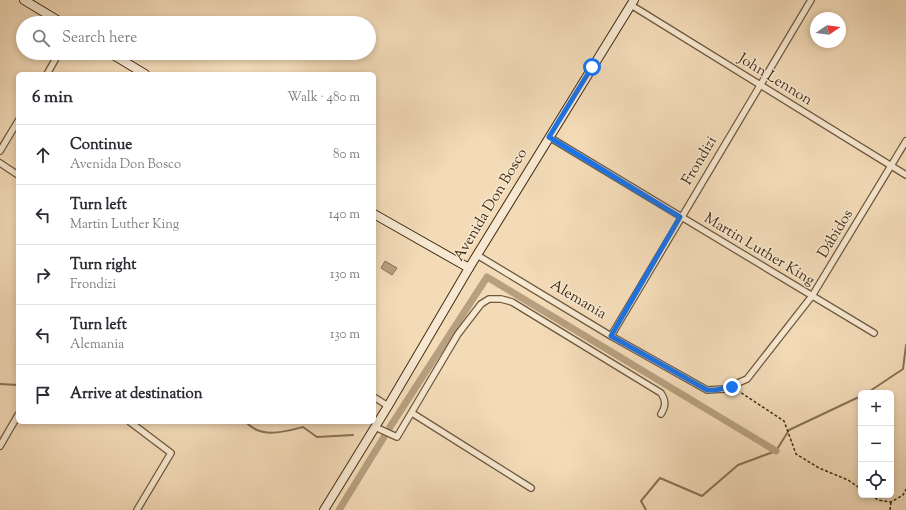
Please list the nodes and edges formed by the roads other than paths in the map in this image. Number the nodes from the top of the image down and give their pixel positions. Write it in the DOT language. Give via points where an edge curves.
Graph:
graph roads {
  1 [pos="24,0"];
  2 [pos="811,0"];
  3 [pos="632,2"];
  4 [pos="50,16"];
  5 [pos="55,60"];
  6 [pos="121,60"];
  7 [pos="48,72"];
  8 [pos="141,72"];
  9 [pos="760,85"];
  10 [pos="16,124"];
  11 [pos="549,137"];
  12 [pos="906,141"];
  13 [pos="0,151"];
  14 [pos="0,163"];
  15 [pos="891,166"];
  16 [pos="16,174"];
  17 [pos="906,175"];
  18 [pos="376,215"];
  19 [pos="680,217"];
  20 [pos="477,255"];
  21 [pos="469,268"];
  22 [pos="812,296"];
  23 [pos="874,333"];
  24 [pos="611,336"];
  25 [pos="732,387"];
  26 [pos="376,398"];
  27 [pos="388,406"];
  28 [pos="412,413"];
  29 [pos="661,414"];
  30 [pos="16,418"];
  31 [pos="133,424"];
  32 [pos="375,427"];
  33 [pos="0,446"];
  34 [pos="531,488"];
  35 [pos="137,510"];
  36 [pos="324,510"];
  1 -- 4 [label="main road"];
  2 -- 9 [label="street, Frondizi"];
  3 -- 9 [label="street, John Lennon"];
  3 -- 11 [label="main road, Avenida Don Bosco"];
  5 -- 7 [label="street"];
  6 -- 8 [label="main road"];
  9 -- 15 [label="street, John Lennon"];
  9 -- 19 [label="street, Frondizi"];
  10 -- 13 [label="street"];
  11 -- 19 [label="street, Martin Luther King"];
  11 -- 20 [label="main road, Avenida Don Bosco"];
  12 -- 15 [label="street, Dábidos"];
  14 -- 16 [label="street"];
  15 -- 17 [label="street, John Lennon"];
  15 -- 22 [label="street, Dábidos"];
  18 -- 21 [label="main road"];
  19 -- 22 [label="street, Martin Luther King"];
  19 -- 24 [label="street, Frondizi"];
  20 -- 21 [label="main road, Avenida Don Bosco"];
  20 -- 24 [label="street, Alemania"];
  21 -- 27 [label="main road, Avenida Don Bosco"];
  22 -- 23 [label="street, Martin Luther King"];
  22 -- 25 [label="street, Dábidos" via="747,379"];
  24 -- 25 [label="street, Alemania" via="707,390"];
  26 -- 27 [label="street"];
  27 -- 32 [label="main road, Avenida Don Bosco"];
  28 -- 29 [label="street" via="458,334 481,304 489,299 501,298 512,302 661,393 666,407"];
  28 -- 32 [label="street" via="397,437"];
  28 -- 34 [label="street"];
  30 -- 33 [label="street"];
  31 -- 35 [label="street" via="171,453"];
  32 -- 36 [label="main road, Avenida Don Bosco"];
}
